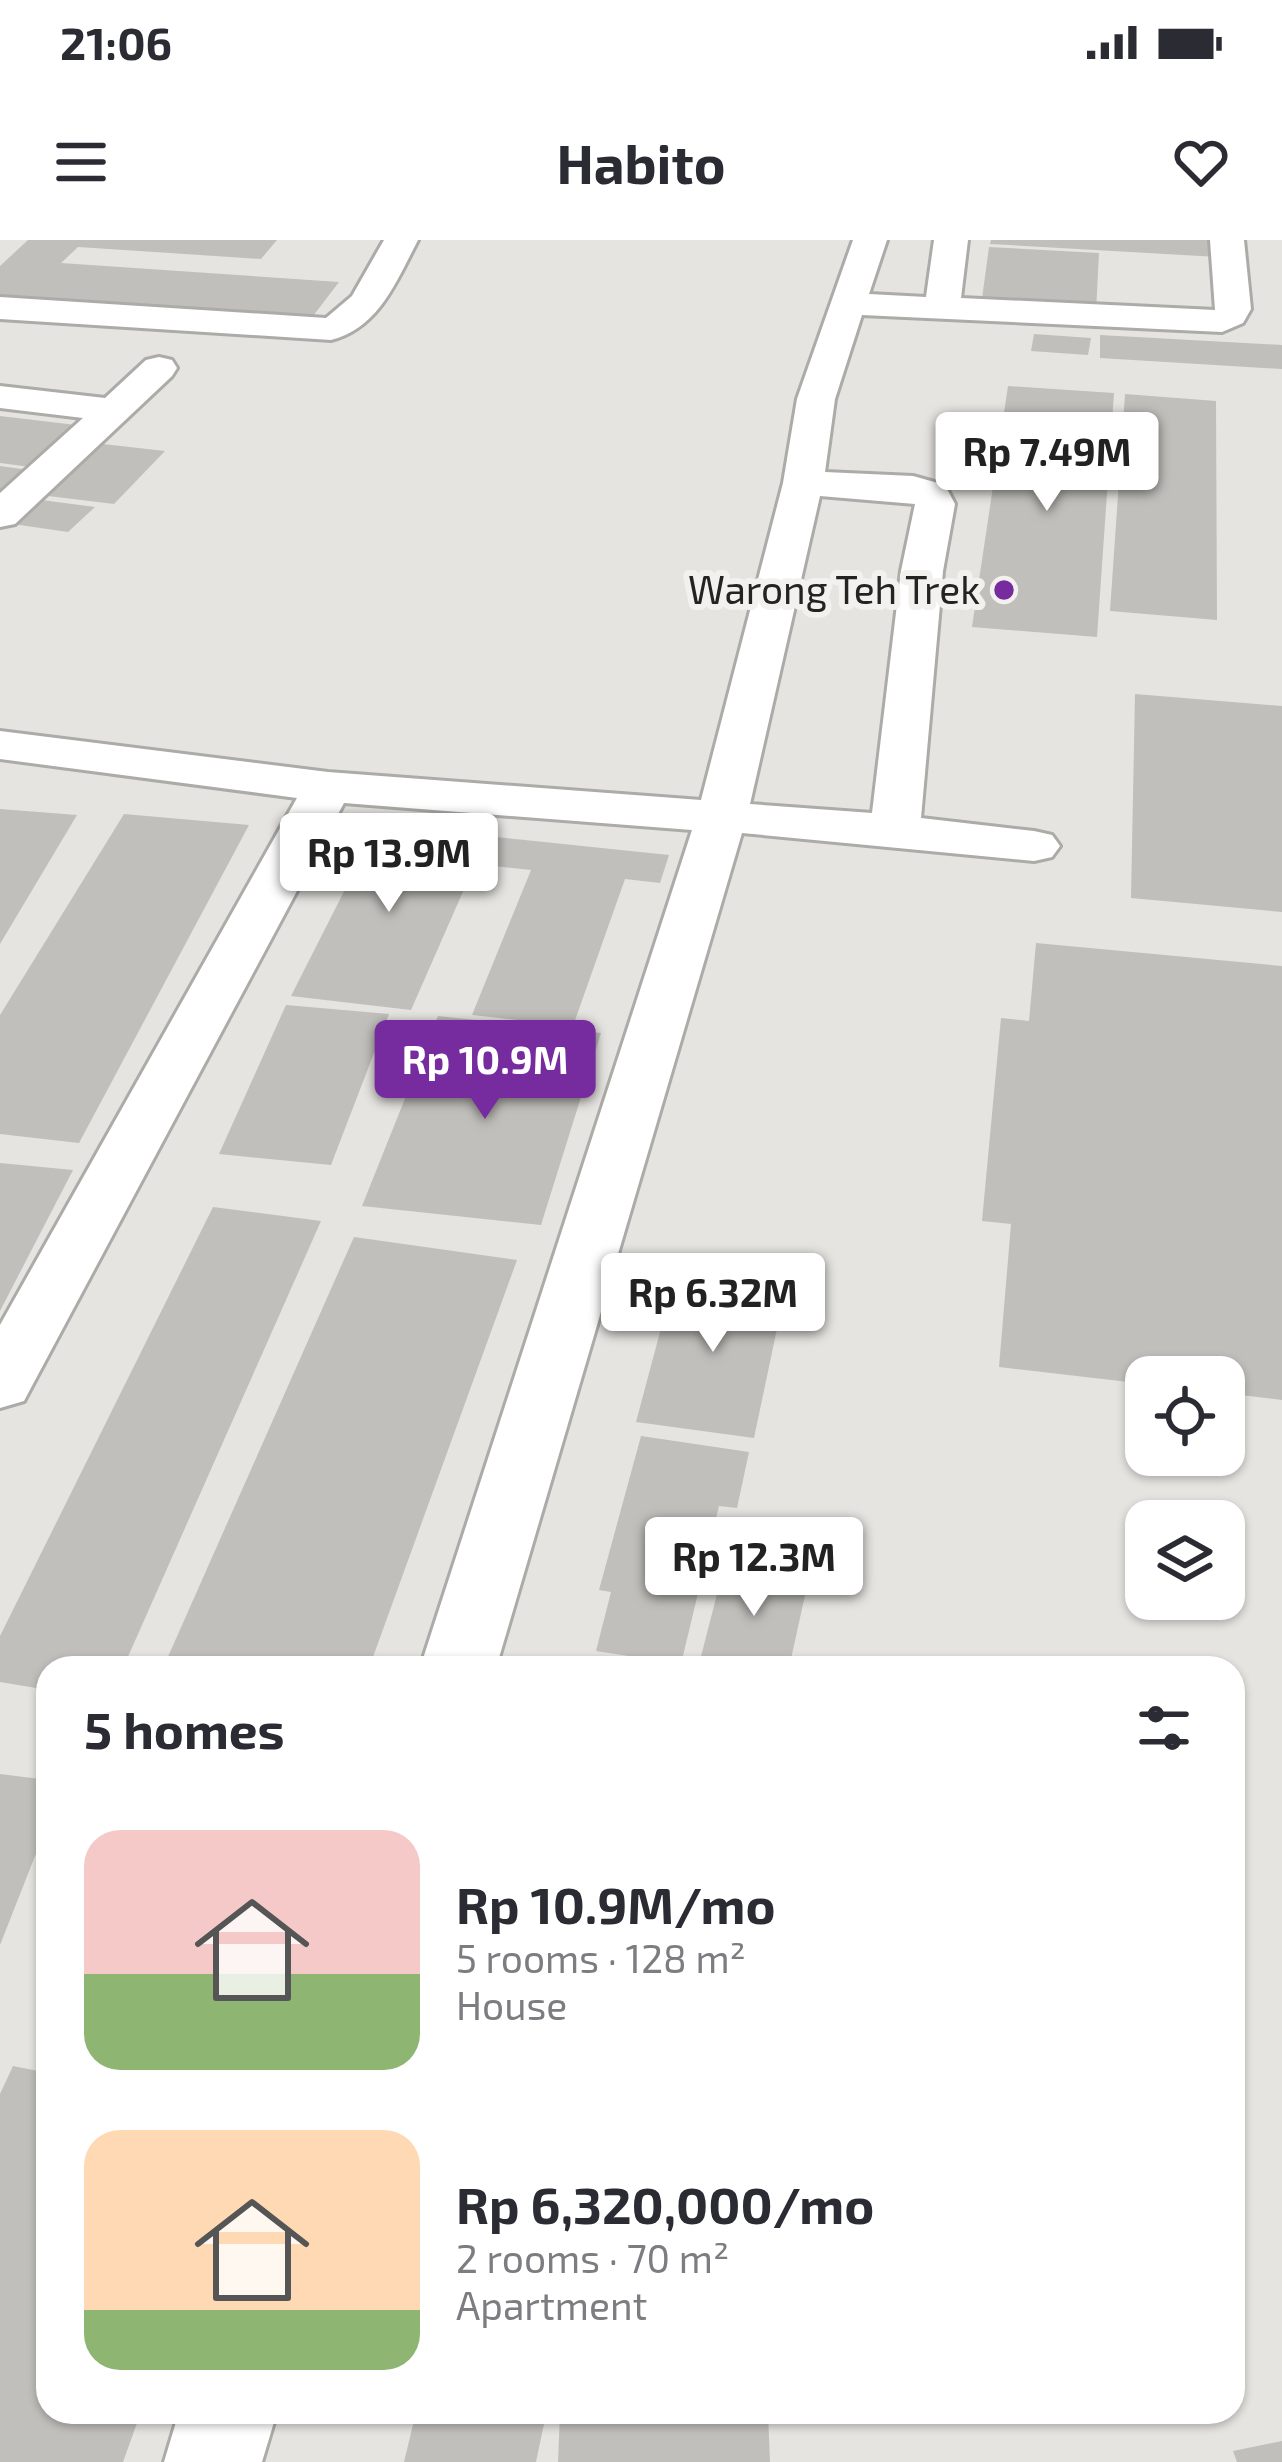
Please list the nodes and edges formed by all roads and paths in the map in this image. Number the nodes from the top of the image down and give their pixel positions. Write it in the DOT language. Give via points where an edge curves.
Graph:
graph roads {
  1 [pos="401,240"];
  2 [pos="870,240"];
  3 [pos="951,240"];
  4 [pos="1227,240"];
  5 [pos="852,304"];
  6 [pos="0,308"];
  7 [pos="942,308"];
  8 [pos="159,368"];
  9 [pos="0,397"];
  10 [pos="113,410"];
  11 [pos="802,483"];
  12 [pos="0,515"];
  13 [pos="0,745"];
  14 [pos="328,787"];
  15 [pos="722,815"];
  16 [pos="895,830"];
  17 [pos="1034,847"];
  18 [pos="0,1384"];
  19 [pos="462,1656"];
  20 [pos="224,2424"];
  21 [pos="213,2462"];
  1 -- 6 [label="street" via="365,303 331,329"];
  2 -- 5 [label="street"];
  3 -- 7 [label="street"];
  4 -- 7 [label="street" via="1233,309 1222,321"];
  5 -- 7 [label="street"];
  5 -- 11 [label="street" via="816,399"];
  8 -- 10 [label="street"];
  9 -- 10 [label="street"];
  10 -- 12 [label="street"];
  11 -- 15 [label="street"];
  11 -- 16 [label="street" via="913,488 935,504"];
  13 -- 14 [label="street"];
  14 -- 15 [label="street"];
  14 -- 18 [label="street"];
  15 -- 16 [label="street"];
  15 -- 19 [label="street"];
  16 -- 17 [label="street"];
  20 -- 21 [label="street"];
}
